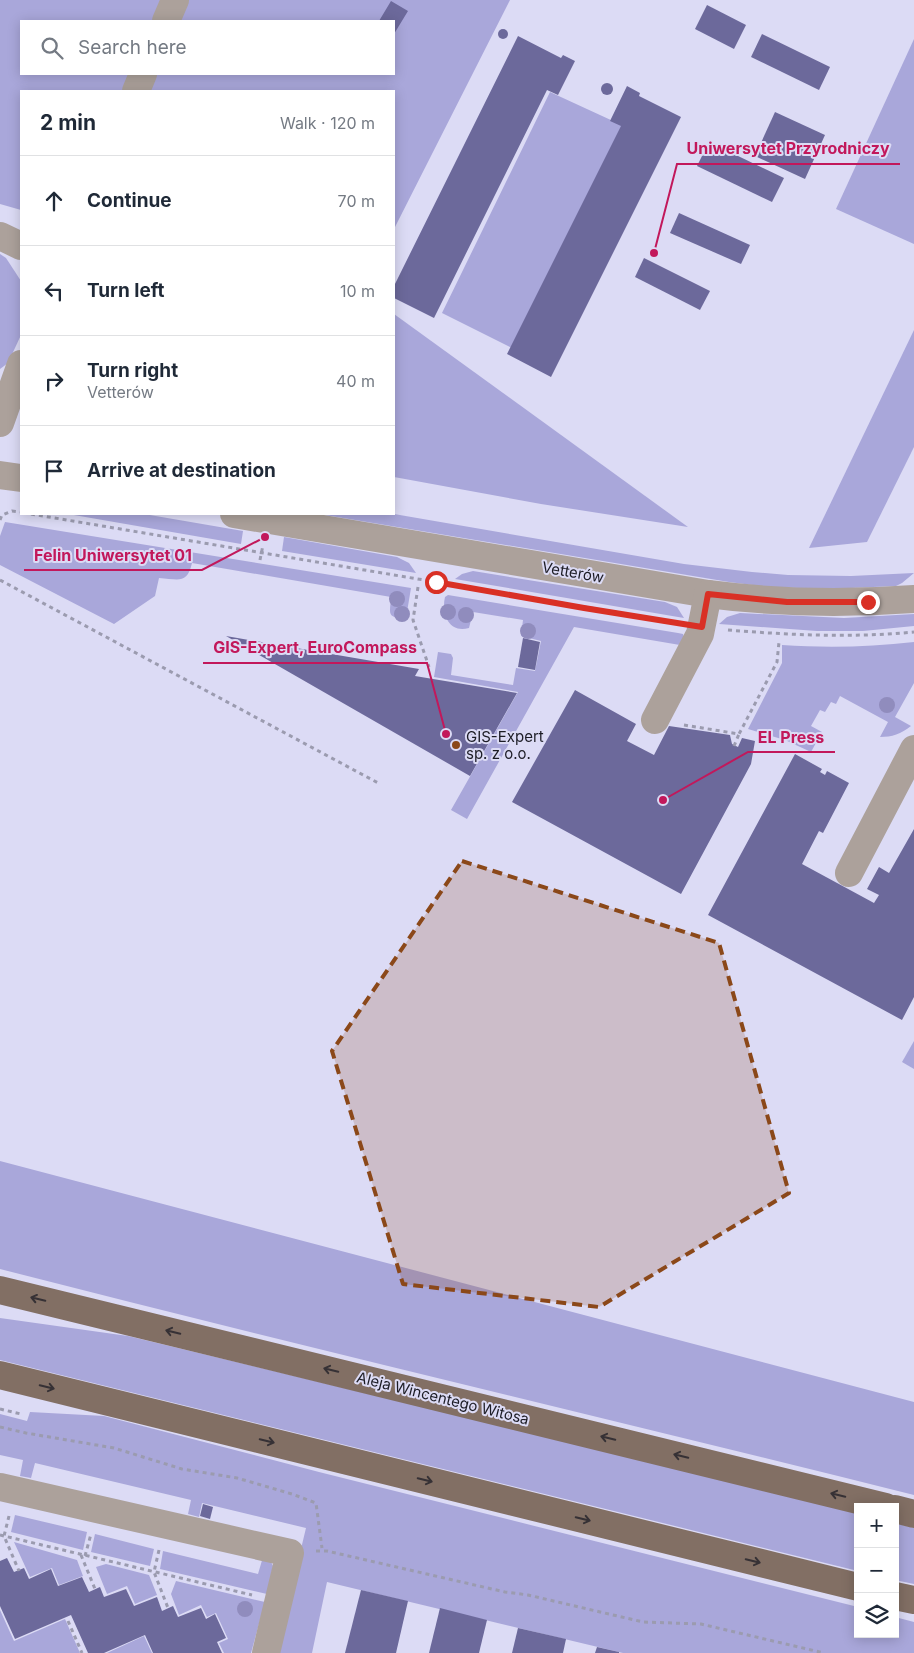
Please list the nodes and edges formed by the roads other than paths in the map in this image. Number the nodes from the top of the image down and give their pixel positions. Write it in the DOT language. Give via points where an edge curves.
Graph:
graph roads {
  1 [pos="175,0"];
  2 [pos="166,20"];
  3 [pos="143,75"];
  4 [pos="136,90"];
  5 [pos="0,236"];
  6 [pos="20,246"];
  7 [pos="20,366"];
  8 [pos="5,392"];
  9 [pos="0,423"];
  10 [pos="0,476"];
  11 [pos="20,478"];
  12 [pos="240,515"];
  13 [pos="708,594"];
  14 [pos="914,599"];
  15 [pos="667,722"];
  16 [pos="914,749"];
  17 [pos="848,873"];
  18 [pos="0,1290"];
  19 [pos="0,1376"];
  20 [pos="0,1487"];
  21 [pos="870,1503"];
  22 [pos="899,1510"];
  23 [pos="914,1514"];
  24 [pos="854,1585"];
  25 [pos="899,1597"];
  26 [pos="914,1600"];
  27 [pos="266,1653"];
  1 -- 2 [label="street"];
  3 -- 4 [label="street"];
  5 -- 6 [label="street"];
  7 -- 8 [label="street"];
  8 -- 9 [label="street"];
  10 -- 11 [label="street"];
  12 -- 13 [label="street, Vetterów"];
  13 -- 14 [label="street, Vetterów" via="808,603"];
  13 -- 15 [label="street" via="702,627"];
  16 -- 17 [label="street"];
  21 -- 18 [label="main road, Aleja Wincentego Witosa, one-way"];
  19 -- 24 [label="main road, one-way"];
  20 -- 27 [label="street" via="290,1553"];
  22 -- 23 [label="main road"];
  25 -- 26 [label="main road"];
}
